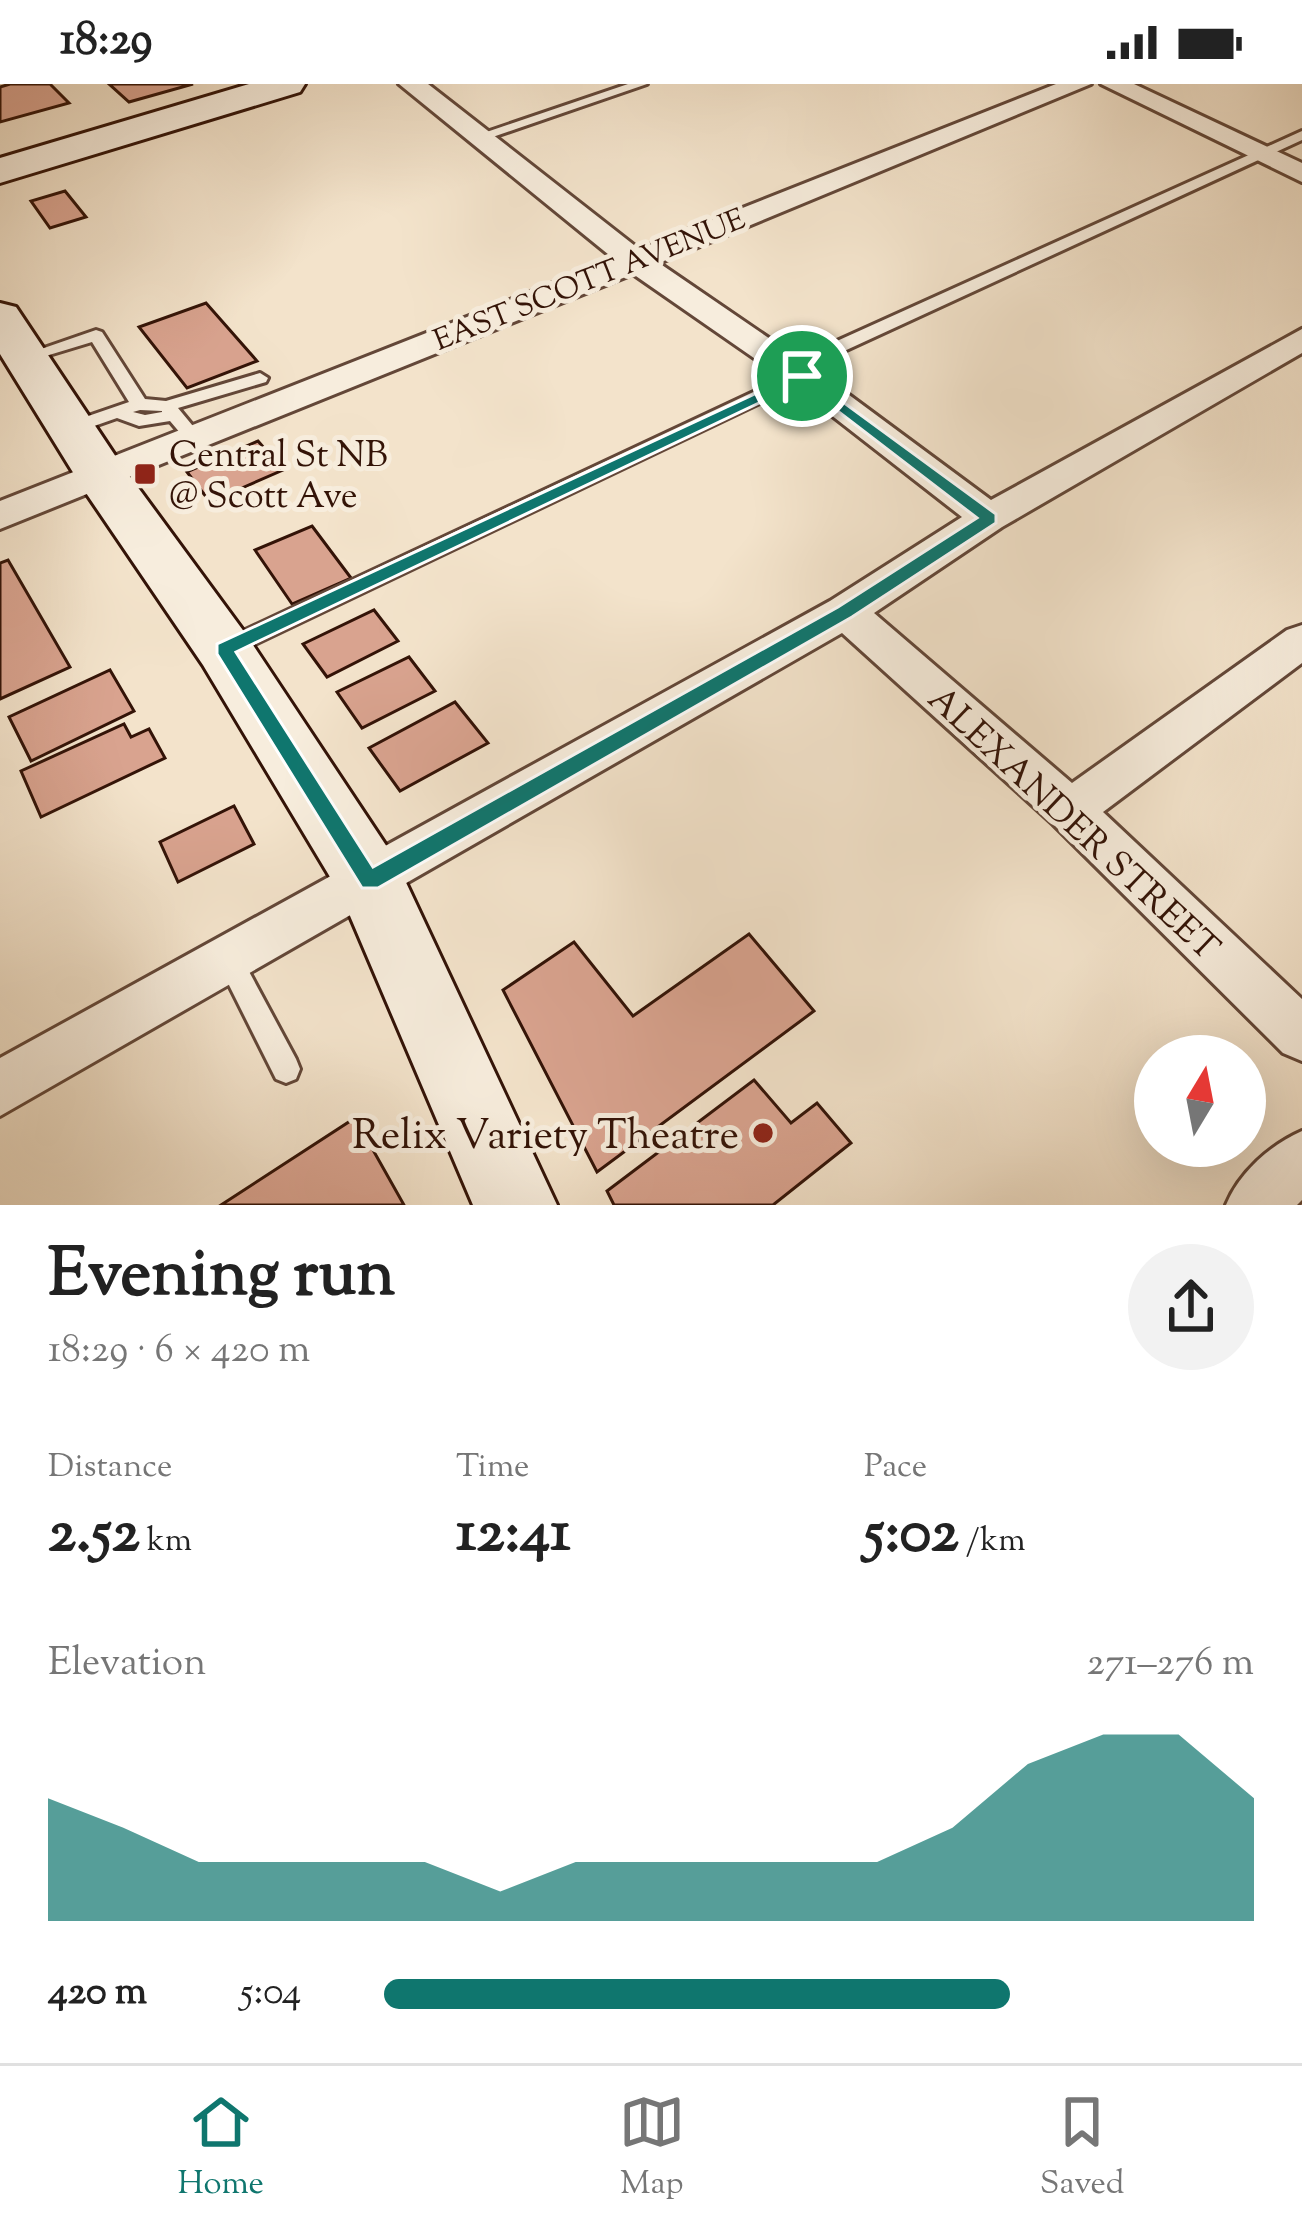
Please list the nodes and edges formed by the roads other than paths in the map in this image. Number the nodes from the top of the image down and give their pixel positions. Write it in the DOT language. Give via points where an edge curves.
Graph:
graph roads {
  1 [pos="287,84"];
  2 [pos="412,84"];
  3 [pos="598,84"];
  4 [pos="641,84"];
  5 [pos="1078,84"];
  6 [pos="1114,84"];
  7 [pos="613,93"];
  8 [pos="1302,135"];
  9 [pos="478,136"];
  10 [pos="1257,153"];
  11 [pos="0,171"];
  12 [pos="1302,174"];
  13 [pos="635,261"];
  14 [pos="13,337"];
  15 [pos="1302,338"];
  16 [pos="802,376"];
  17 [pos="260,378"];
  18 [pos="178,419"];
  19 [pos="107,429"];
  20 [pos="0,516"];
  21 [pos="989,518"];
  22 [pos="845,612"];
  23 [pos="1302,641"];
  24 [pos="224,649"];
  25 [pos="1070,810"];
  26 [pos="370,881"];
  27 [pos="230,961"];
  28 [pos="1302,1035"];
  29 [pos="286,1069"];
  30 [pos="0,1088"];
  31 [pos="1302,1160"];
  32 [pos="514,1205"];
  33 [pos="1255,1205"];
  1 -- 11 [label="main road"];
  2 -- 9 [label="street"];
  3 -- 7 [label="lane"];
  4 -- 7 [label="lane"];
  5 -- 13 [label="street, EAST SCOTT AVENUE"];
  6 -- 10 [label="street"];
  7 -- 9 [label="lane"];
  8 -- 10 [label="lane"];
  9 -- 13 [label="street"];
  10 -- 12 [label="street"];
  10 -- 16 [label="lane" via="823,354"];
  13 -- 16 [label="street"];
  13 -- 18 [label="street, EAST SCOTT AVENUE"];
  14 -- 19 [label="main road"];
  15 -- 21 [label="street"];
  16 -- 21 [label="street"];
  16 -- 24 [label="lane"];
  17 -- 18 [label="lane"];
  18 -- 19 [label="street, EAST SCOTT AVENUE"];
  18 -- 19 [label="lane"];
  19 -- 20 [label="street, EAST SCOTT AVENUE"];
  19 -- 24 [label="main road"];
  21 -- 22 [label="street"];
  22 -- 25 [label="street, ALEXANDER STREET"];
  22 -- 26 [label="street"];
  23 -- 25 [label="street"];
  24 -- 26 [label="main road"];
  25 -- 28 [label="street, ALEXANDER STREET"];
  26 -- 27 [label="street"];
  26 -- 32 [label="main road"];
  27 -- 29 [label="lane"];
  27 -- 30 [label="street"];
  31 -- 33 [label="street"];
}
